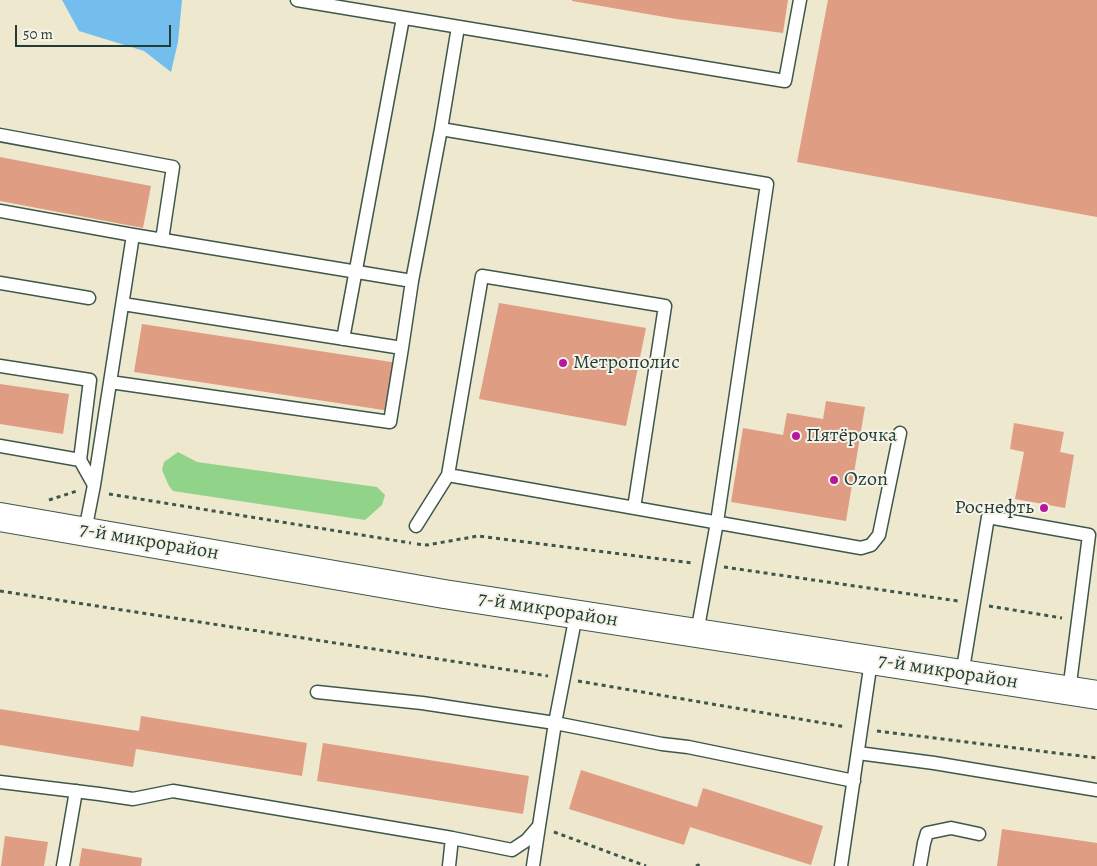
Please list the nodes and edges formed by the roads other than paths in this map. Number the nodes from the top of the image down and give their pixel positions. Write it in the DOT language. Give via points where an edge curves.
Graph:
graph roads {
  1 [pos="297,0"];
  2 [pos="800,0"];
  3 [pos="403,18"];
  4 [pos="458,27"];
  5 [pos="441,130"];
  6 [pos="0,135"];
  7 [pos="0,211"];
  8 [pos="132,235"];
  9 [pos="162,240"];
  10 [pos="356,272"];
  11 [pos="412,282"];
  12 [pos="0,283"];
  13 [pos="89,298"];
  14 [pos="123,304"];
  15 [pos="343,338"];
  16 [pos="402,348"];
  17 [pos="0,366"];
  18 [pos="110,382"];
  19 [pos="900,433"];
  20 [pos="0,446"];
  21 [pos="80,460"];
  22 [pos="448,475"];
  23 [pos="94,485"];
  24 [pos="634,508"];
  25 [pos="0,517"];
  26 [pos="717,522"];
  27 [pos="416,526"];
  28 [pos="85,531"];
  29 [pos="576,614"];
  30 [pos="697,633"];
  31 [pos="871,660"];
  32 [pos="962,674"];
  33 [pos="1068,691"];
  34 [pos="317,692"];
  35 [pos="1097,695"];
  36 [pos="555,723"];
  37 [pos="858,753"];
  38 [pos="854,781"];
  39 [pos="0,782"];
  40 [pos="1097,790"];
  41 [pos="76,791"];
  42 [pos="539,826"];
  43 [pos="979,834"];
  44 [pos="452,838"];
  45 [pos="62,866"];
  46 [pos="448,866"];
  47 [pos="533,866"];
  48 [pos="841,866"];
  49 [pos="920,866"];
  1 -- 3 [label="lane"];
  2 -- 4 [label="lane" via="785,81"];
  3 -- 4 [label="lane"];
  3 -- 10 [label="lane"];
  4 -- 5 [label="lane"];
  5 -- 11 [label="lane"];
  5 -- 26 [label="lane" via="767,184"];
  6 -- 9 [label="lane" via="174,167"];
  7 -- 8 [label="lane"];
  8 -- 9 [label="lane"];
  8 -- 14 [label="lane"];
  9 -- 10 [label="lane"];
  10 -- 11 [label="lane"];
  10 -- 15 [label="lane"];
  11 -- 16 [label="lane"];
  12 -- 13 [label="lane"];
  14 -- 15 [label="lane"];
  14 -- 18 [label="lane"];
  15 -- 16 [label="lane"];
  16 -- 18 [label="lane" via="390,422"];
  17 -- 21 [label="lane" via="90,380"];
  18 -- 23 [label="lane"];
  19 -- 26 [label="lane" via="879,535 871,545 861,548"];
  20 -- 21 [label="lane"];
  21 -- 23 [label="lane"];
  22 -- 24 [label="lane"];
  22 -- 24 [label="lane" via="482,276 665,306"];
  22 -- 27 [label="lane"];
  23 -- 28 [label="lane"];
  24 -- 26 [label="lane"];
  25 -- 28 [label="street, 7-й микрорайон"];
  26 -- 30 [label="lane"];
  28 -- 29 [label="street, 7-й микрорайон"];
  29 -- 30 [label="street, 7-й микрорайон"];
  29 -- 36 [label="lane"];
  30 -- 31 [label="street, 7-й микрорайон"];
  31 -- 32 [label="street, 7-й микрорайон"];
  31 -- 37 [label="lane"];
  32 -- 33 [label="street, 7-й микрорайон"];
  32 -- 33 [label="lane" via="988,517 1089,535"];
  33 -- 35 [label="street, 7-й микрорайон"];
  34 -- 36 [label="lane" via="422,703"];
  36 -- 38 [label="lane"];
  36 -- 42 [label="lane"];
  37 -- 38 [label="lane"];
  37 -- 40 [label="lane"];
  38 -- 48 [label="lane"];
  39 -- 41 [label="lane"];
  41 -- 44 [label="lane" via="133,799 173,792"];
  41 -- 45 [label="lane"];
  42 -- 44 [label="lane" via="528,840 512,850"];
  42 -- 47 [label="lane"];
  43 -- 49 [label="lane" via="951,828 928,833"];
  44 -- 46 [label="lane"];
}
